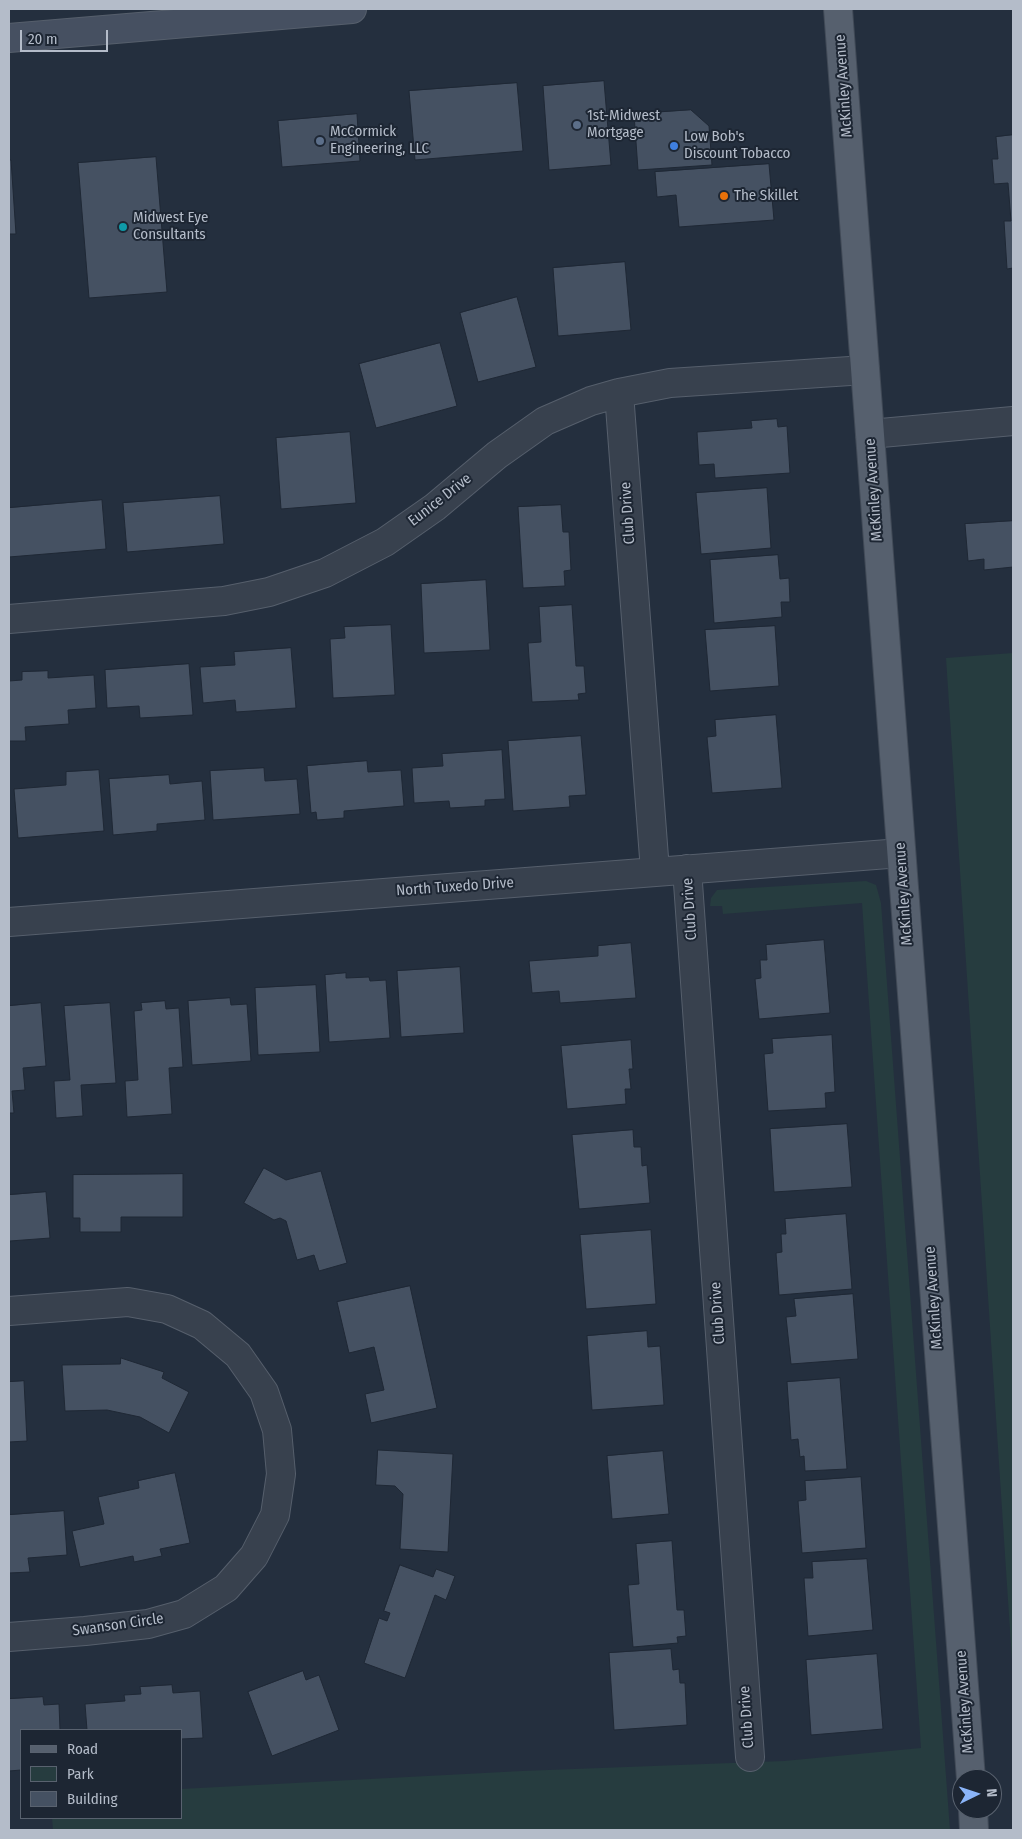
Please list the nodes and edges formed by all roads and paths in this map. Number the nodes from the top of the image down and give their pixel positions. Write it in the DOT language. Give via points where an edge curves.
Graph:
graph roads {
  1 [pos="352,9"];
  2 [pos="838,9"];
  3 [pos="9,38"];
  4 [pos="865,370"];
  5 [pos="618,393"];
  6 [pos="1013,422"];
  7 [pos="870,434"];
  8 [pos="9,619"];
  9 [pos="901,853"];
  10 [pos="687,869"];
  11 [pos="655,871"];
  12 [pos="9,922"];
  13 [pos="9,1311"];
  14 [pos="9,1637"];
  15 [pos="750,1757"];
  16 [pos="970,1769"];
  1 -- 3 [label="main road"];
  2 -- 4 [label="main road, McKinley Avenue"];
  4 -- 5 [label="street, Eunice Drive" via="670,382"];
  4 -- 7 [label="main road, McKinley Avenue"];
  5 -- 8 [label="street, Eunice Drive" via="545,422 385,542 325,573 269,592 224,601"];
  5 -- 11 [label="street, Club Drive"];
  6 -- 7 [label="street"];
  7 -- 9 [label="main road, McKinley Avenue"];
  9 -- 10 [label="street, North Tuxedo Drive"];
  9 -- 16 [label="main road, McKinley Avenue"];
  10 -- 11 [label="street, North Tuxedo Drive"];
  10 -- 15 [label="street, Club Drive"];
  11 -- 12 [label="street, North Tuxedo Drive"];
  13 -- 14 [label="street, Swanson Circle" via="128,1302 167,1309 202,1325 238,1355 264,1392 277,1430 281,1474 275,1515 254,1556 226,1588 184,1614 148,1624"];
}
